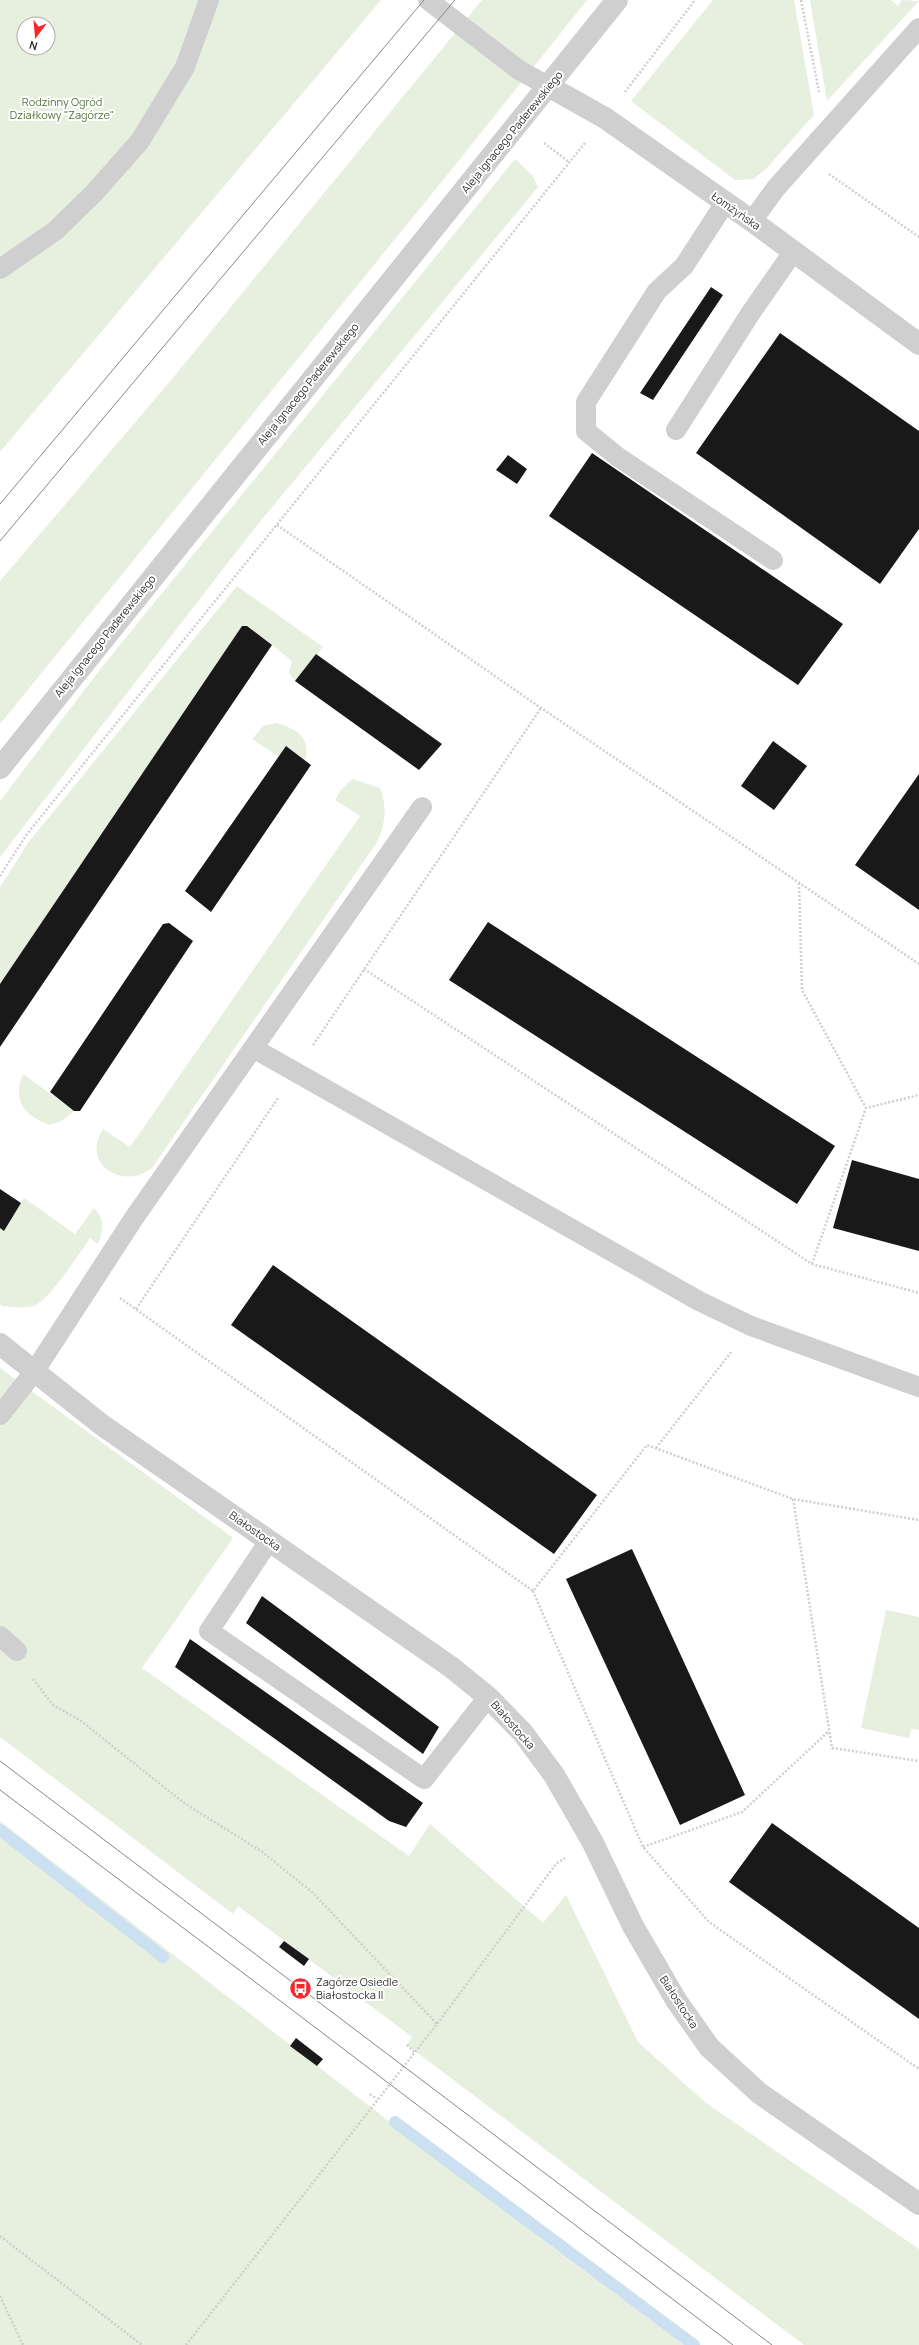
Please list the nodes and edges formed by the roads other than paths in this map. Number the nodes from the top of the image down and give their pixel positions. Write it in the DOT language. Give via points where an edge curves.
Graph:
graph roads {
  1 [pos="209,0"];
  2 [pos="428,0"];
  3 [pos="617,0"];
  4 [pos="919,28"];
  5 [pos="548,86"];
  6 [pos="725,203"];
  7 [pos="752,221"];
  8 [pos="793,252"];
  9 [pos="0,269"];
  10 [pos="919,344"];
  11 [pos="676,430"];
  12 [pos="773,560"];
  13 [pos="0,768"];
  14 [pos="422,807"];
  15 [pos="253,1048"];
  16 [pos="0,1344"];
  17 [pos="34,1372"];
  18 [pos="919,1387"];
  19 [pos="0,1415"];
  20 [pos="269,1541"];
  21 [pos="0,1636"];
  22 [pos="16,1651"];
  23 [pos="488,1697"];
  24 [pos="919,2204"];
  1 -- 9 [label="lane" via="185,67 140,141 94,193 55,231"];
  2 -- 5 [label="lane" via="519,70"];
  3 -- 5 [label="street, Aleja Ignacego Paderewskiego"];
  4 -- 7 [label="lane" via="776,188"];
  5 -- 6 [label="street, Łomżyńska" via="605,118"];
  5 -- 13 [label="street, Aleja Ignacego Paderewskiego"];
  6 -- 7 [label="street, Łomżyńska"];
  6 -- 12 [label="lane" via="684,266 657,291 586,402 586,431 618,457"];
  7 -- 8 [label="street, Łomżyńska"];
  8 -- 10 [label="street, Łomżyńska"];
  8 -- 11 [label="lane"];
  14 -- 15 [label="lane"];
  15 -- 17 [label="lane" via="134,1218"];
  15 -- 18 [label="lane" via="699,1301 751,1326"];
  16 -- 17 [label="street, Białostocka"];
  17 -- 19 [label="lane"];
  17 -- 20 [label="street, Białostocka" via="102,1425"];
  20 -- 23 [label="street, Białostocka" via="451,1667"];
  20 -- 23 [label="lane" via="209,1631 424,1779"];
  21 -- 22 [label="lane"];
  23 -- 24 [label="street, Białostocka" via="523,1733 554,1775 592,1840 633,1926 676,2000 709,2047 759,2093"];
}
